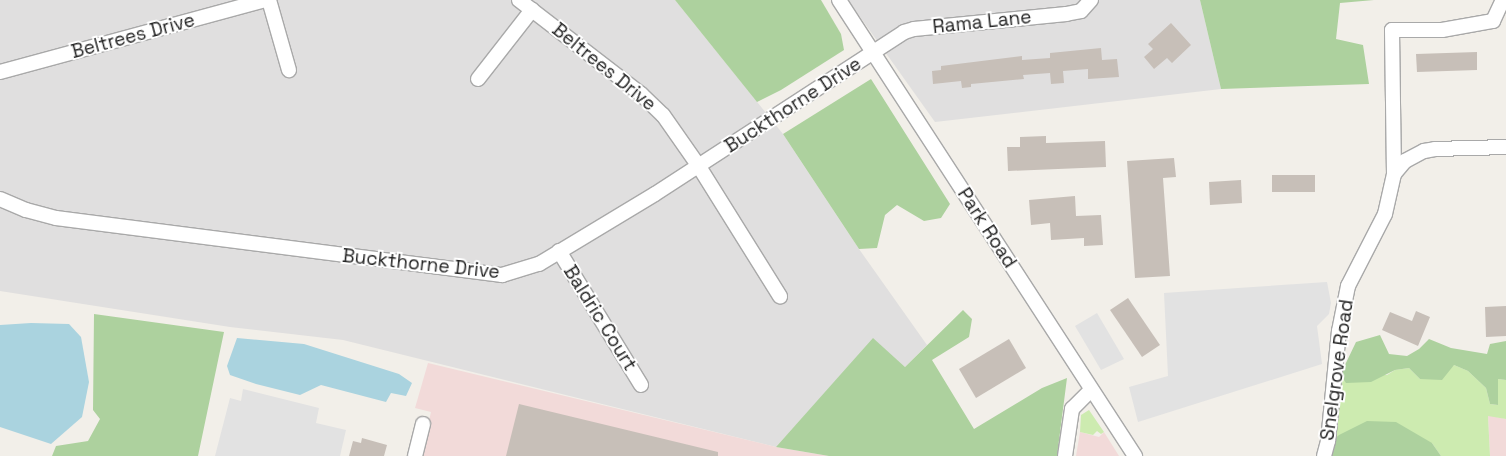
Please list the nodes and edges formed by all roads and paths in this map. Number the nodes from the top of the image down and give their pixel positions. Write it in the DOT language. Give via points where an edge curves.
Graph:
graph roads {
  1 [pos="267,0"];
  2 [pos="519,0"];
  3 [pos="839,0"];
  4 [pos="1090,0"];
  5 [pos="1503,0"];
  6 [pos="532,10"];
  7 [pos="874,52"];
  8 [pos="289,70"];
  9 [pos="0,72"];
  10 [pos="478,79"];
  11 [pos="1506,147"];
  12 [pos="698,165"];
  13 [pos="1394,174"];
  14 [pos="0,199"];
  15 [pos="559,251"];
  16 [pos="780,296"];
  17 [pos="641,385"];
  18 [pos="1091,390"];
  19 [pos="423,424"];
  20 [pos="415,456"];
  21 [pos="1065,456"];
  22 [pos="1135,456"];
  23 [pos="1324,456"];
  1 -- 8 [label="street"];
  1 -- 9 [label="street, Beltrees Drive"];
  2 -- 6 [label="street, Beltrees Drive"];
  3 -- 7 [label="street, Park Road"];
  4 -- 7 [label="street, Rama Lane" via="1081,11 1066,14 914,29"];
  5 -- 13 [label="street, Snelgrove Road" via="1493,21 1442,30 1392,30"];
  6 -- 10 [label="street"];
  6 -- 12 [label="street, Beltrees Drive" via="649,101 663,115"];
  7 -- 12 [label="street, Buckthorne Drive"];
  7 -- 18 [label="street, Park Road"];
  11 -- 13 [label="street" via="1435,148 1414,155"];
  12 -- 15 [label="street, Buckthorne Drive"];
  12 -- 16 [label="street, Beltrees Drive"];
  13 -- 23 [label="street, Snelgrove Road" via="1385,214 1348,286"];
  14 -- 15 [label="street, Buckthorne Drive" via="56,218 491,275 528,269"];
  15 -- 17 [label="street, Baldric Court"];
  18 -- 21 [label="street" via="1072,409"];
  18 -- 22 [label="street, Park Road"];
  19 -- 20 [label="street"];
}
